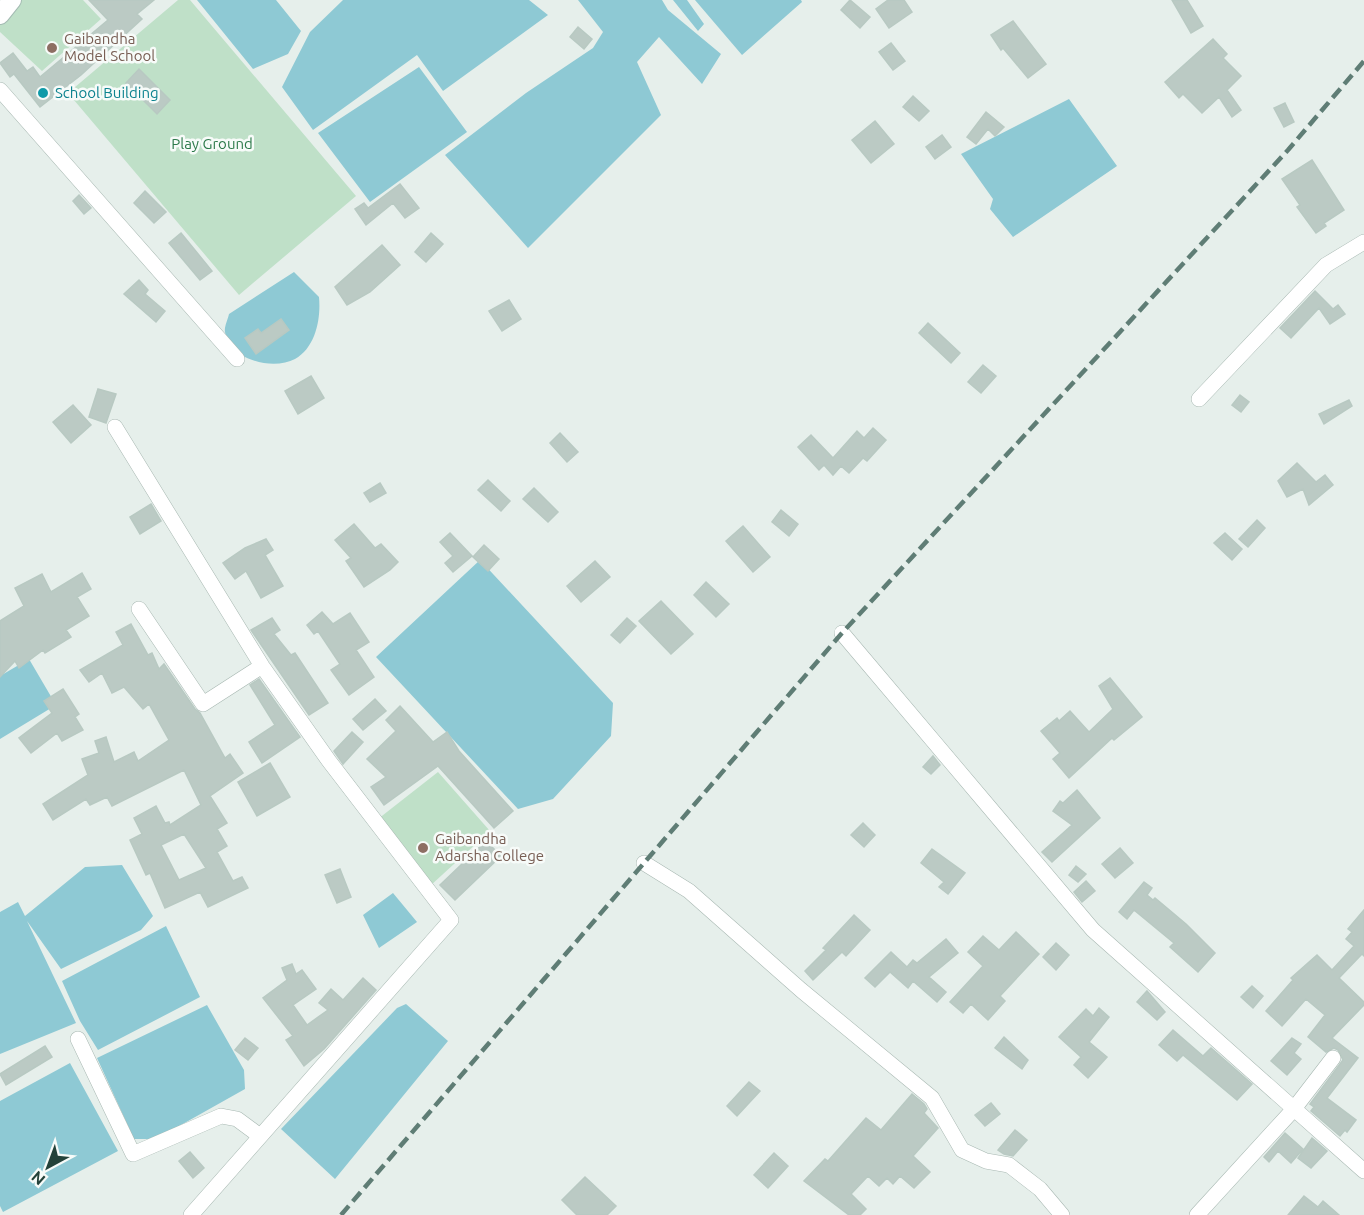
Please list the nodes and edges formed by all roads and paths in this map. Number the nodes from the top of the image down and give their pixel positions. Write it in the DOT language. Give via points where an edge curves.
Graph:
graph roads {
  1 [pos="12,0"];
  2 [pos="0,15"];
  3 [pos="0,90"];
  4 [pos="1364,242"];
  5 [pos="237,359"];
  6 [pos="1199,399"];
  7 [pos="115,427"];
  8 [pos="139,609"];
  9 [pos="842,633"];
  10 [pos="262,666"];
  11 [pos="644,863"];
  12 [pos="78,1039"];
  13 [pos="1333,1058"];
  14 [pos="1293,1110"];
  15 [pos="260,1136"];
  16 [pos="1364,1171"];
  17 [pos="191,1215"];
  18 [pos="1062,1215"];
  19 [pos="1197,1215"];
  1 -- 2 [label="main road"];
  3 -- 5 [label="street"];
  4 -- 6 [label="street" via="1326,265"];
  7 -- 10 [label="street"];
  8 -- 10 [label="street" via="203,704"];
  9 -- 14 [label="street" via="1093,930"];
  10 -- 15 [label="street" via="451,920"];
  11 -- 18 [label="street" via="689,891 932,1098 962,1150 986,1161 1009,1165 1040,1189"];
  12 -- 15 [label="street" via="133,1154 220,1116 237,1119"];
  13 -- 14 [label="street"];
  14 -- 16 [label="street"];
  14 -- 19 [label="street"];
  15 -- 17 [label="street"];
}
